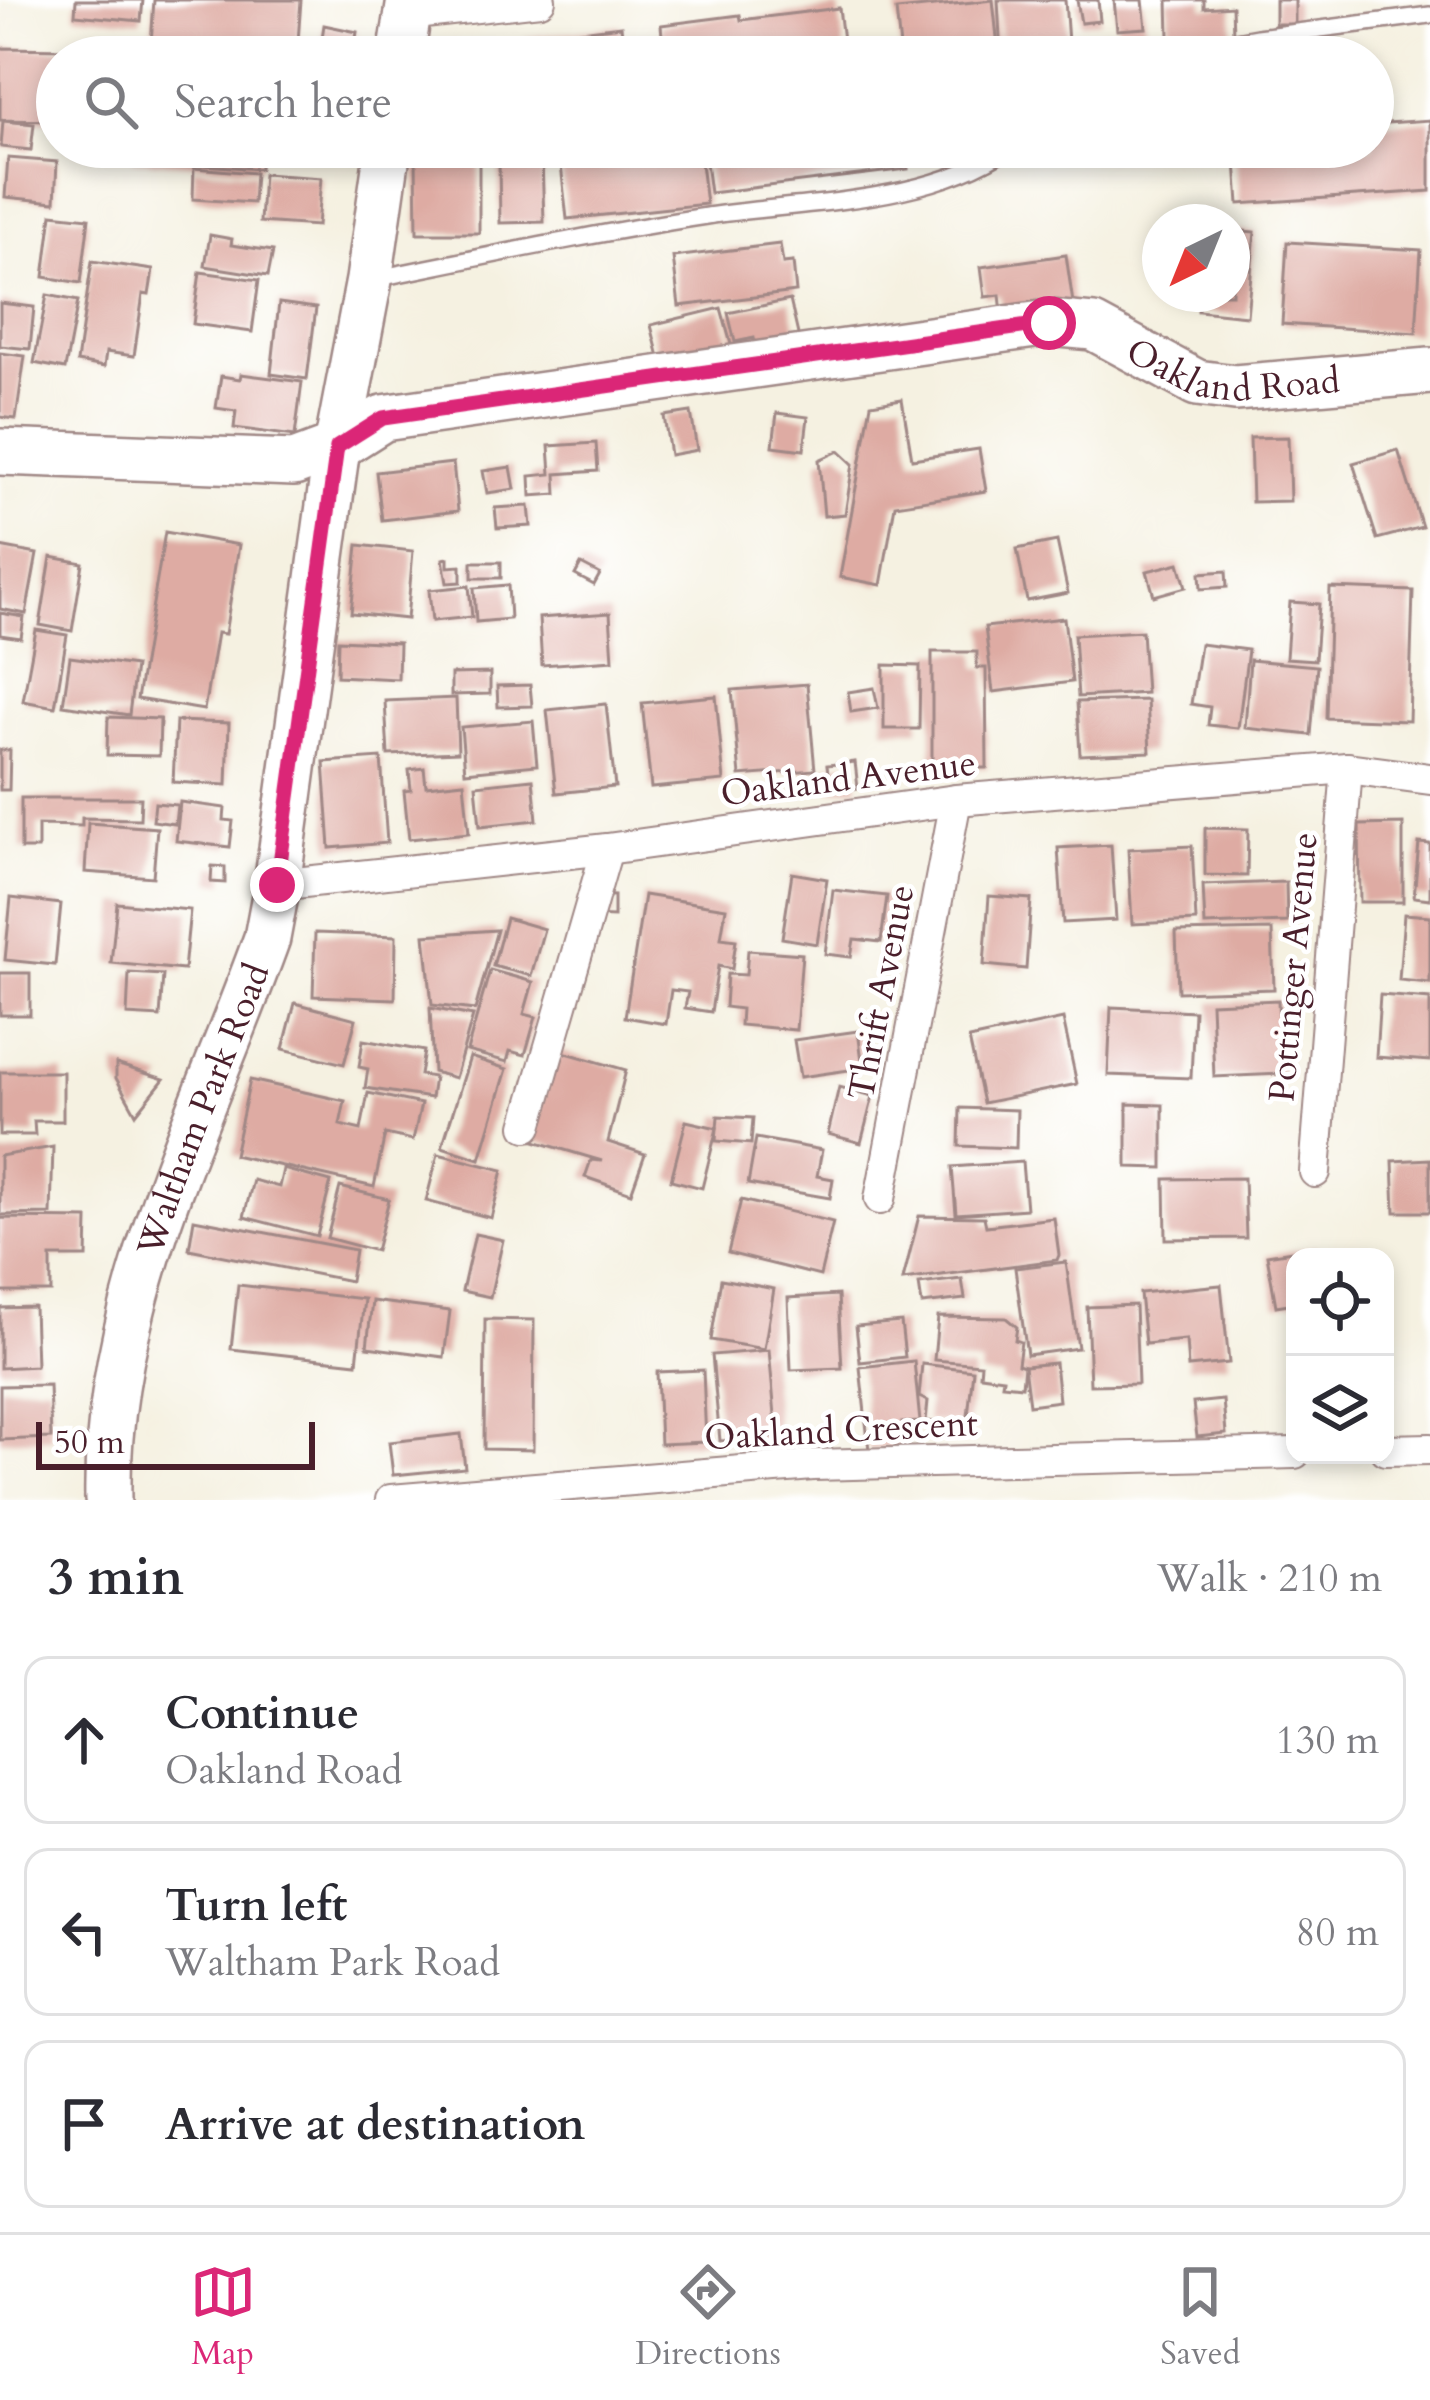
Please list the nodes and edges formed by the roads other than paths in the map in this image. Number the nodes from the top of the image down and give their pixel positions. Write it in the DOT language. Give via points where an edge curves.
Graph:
graph roads {
  1 [pos="540,0"];
  2 [pos="1430,15"];
  3 [pos="406,24"];
  4 [pos="1265,36"];
  5 [pos="385,168"];
  6 [pos="972,168"];
  7 [pos="369,280"];
  8 [pos="1430,371"];
  9 [pos="337,447"];
  10 [pos="0,452"];
  11 [pos="1347,768"];
  12 [pos="1430,779"];
  13 [pos="956,800"];
  14 [pos="607,849"];
  15 [pos="277,885"];
  16 [pos="527,1126"];
  17 [pos="1315,1172"];
  18 [pos="880,1199"];
  19 [pos="1430,1449"];
  20 [pos="1394,1450"];
  21 [pos="1286,1453"];
  22 [pos="108,1500"];
  23 [pos="391,1500"];
  1 -- 3 [label="street"];
  2 -- 4 [label="lane"];
  5 -- 7 [label="street, Waltham Park Road"];
  6 -- 7 [label="lane" via="894,191 705,216"];
  7 -- 9 [label="street, Waltham Park Road"];
  8 -- 9 [label="street, Oakland Road" via="1216,386 1094,327 1049,323 383,418"];
  9 -- 10 [label="street, Oakland Road" via="294,463"];
  9 -- 15 [label="street, Waltham Park Road"];
  11 -- 12 [label="street, Oakland Avenue"];
  11 -- 13 [label="street, Oakland Avenue"];
  11 -- 17 [label="street, Pottinger Avenue"];
  13 -- 14 [label="street, Oakland Avenue"];
  13 -- 18 [label="street, Thrift Avenue"];
  14 -- 15 [label="street, Oakland Avenue"];
  14 -- 16 [label="street"];
  15 -- 22 [label="street, Waltham Park Road" via="249,987 146,1254 110,1411"];
  19 -- 20 [label="street"];
  21 -- 23 [label="street, Oakland Crescent" via="813,1465"];
}
